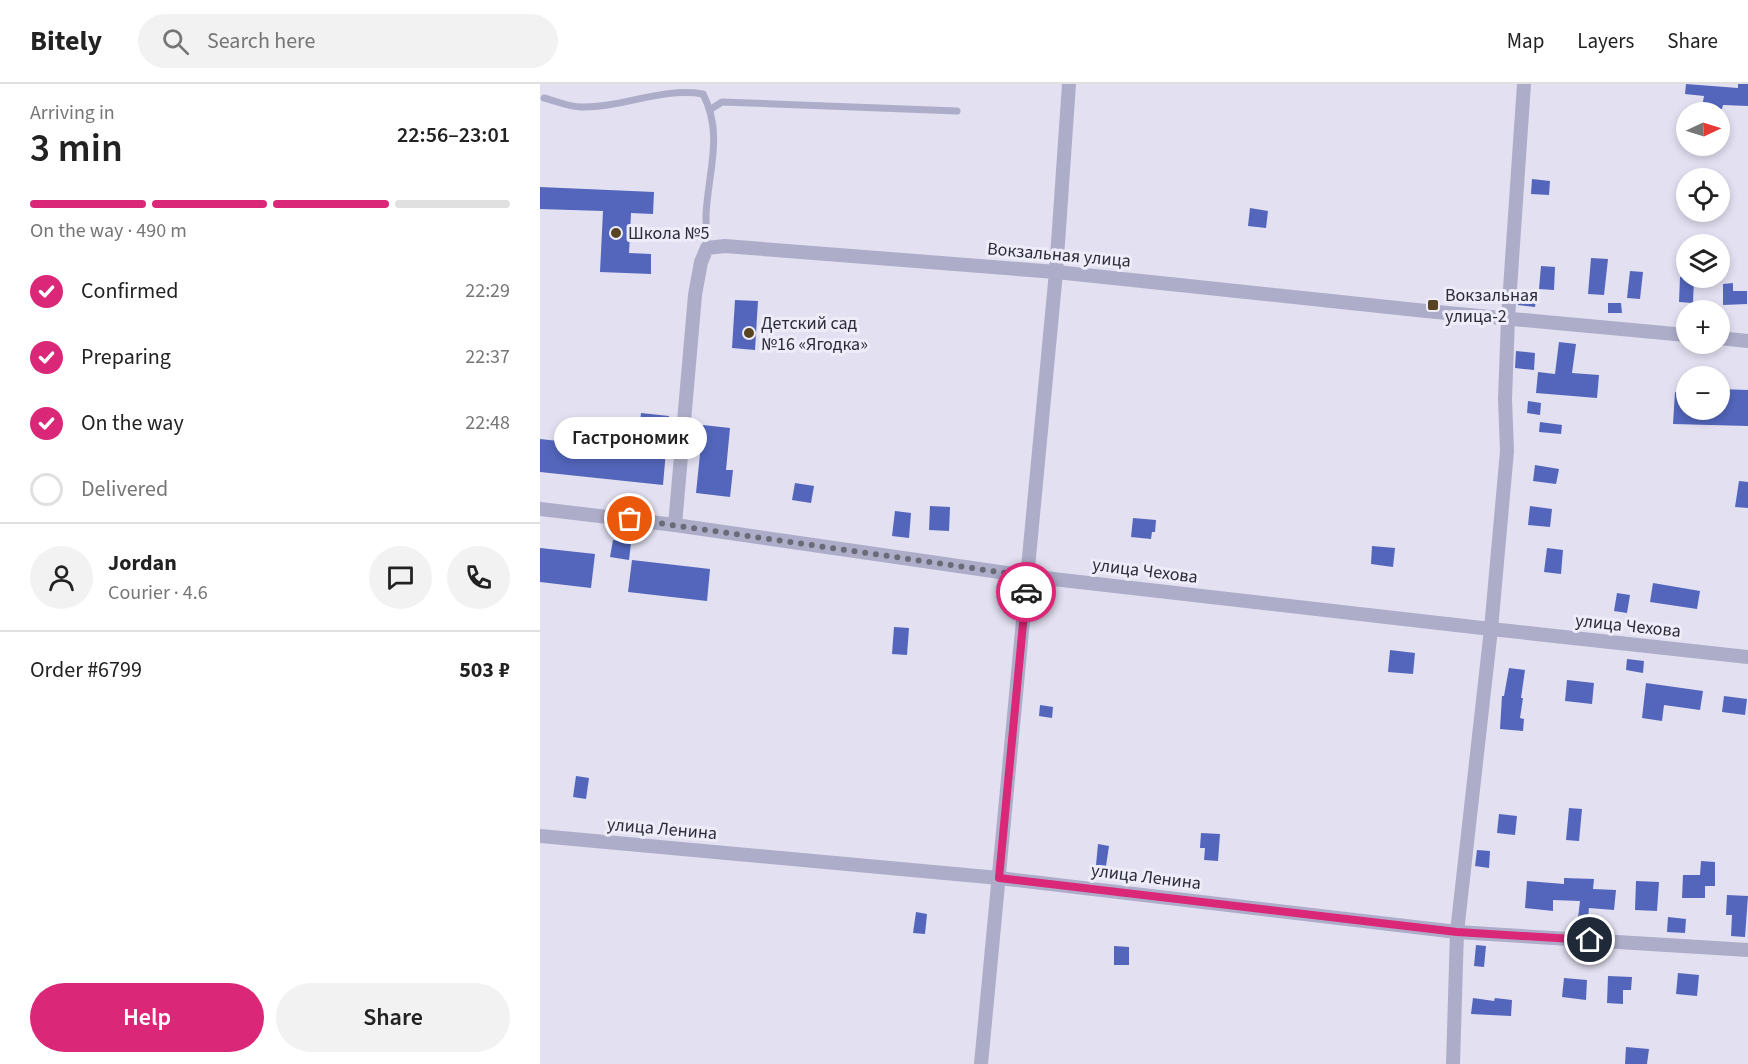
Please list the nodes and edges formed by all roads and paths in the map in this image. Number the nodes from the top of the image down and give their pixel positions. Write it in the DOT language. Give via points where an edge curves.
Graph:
graph roads {
  1 [pos="1069,84"];
  2 [pos="1524,84"];
  3 [pos="544,98"];
  4 [pos="711,109"];
  5 [pos="957,111"];
  6 [pos="707,248"];
  7 [pos="1056,272"];
  8 [pos="1508,318"];
  9 [pos="1676,334"];
  10 [pos="1730,339"];
  11 [pos="1748,341"];
  12 [pos="540,509"];
  13 [pos="675,525"];
  14 [pos="1027,576"];
  15 [pos="1491,629"];
  16 [pos="1748,657"];
  17 [pos="540,836"];
  18 [pos="999,878"];
  19 [pos="1457,932"];
  20 [pos="1748,950"];
  21 [pos="981,1064"];
  22 [pos="1453,1064"];
  1 -- 7 [label="street"];
  2 -- 8 [label="street"];
  3 -- 4 [label="lane" via="579,108 690,92 703,94"];
  4 -- 5 [label="lane" via="722,102"];
  4 -- 6 [label="lane" via="714,147 706,213"];
  6 -- 7 [label="street, Вокзальная улица" via="737,247"];
  6 -- 13 [label="street" via="695,295"];
  7 -- 8 [label="street, Вокзальная улица"];
  7 -- 14 [label="street"];
  8 -- 9 [label="street, Вокзальная улица"];
  8 -- 15 [label="street" via="1508,451"];
  10 -- 11 [label="street"];
  12 -- 13 [label="street, улица Чехова"];
  13 -- 14 [label="street, улица Чехова"];
  14 -- 15 [label="street, улица Чехова"];
  14 -- 18 [label="street"];
  15 -- 16 [label="street, улица Чехова"];
  15 -- 19 [label="street"];
  17 -- 18 [label="street, улица Ленина"];
  18 -- 19 [label="street, улица Ленина"];
  18 -- 21 [label="street"];
  19 -- 20 [label="street, улица Ленина"];
  19 -- 22 [label="street"];
}
